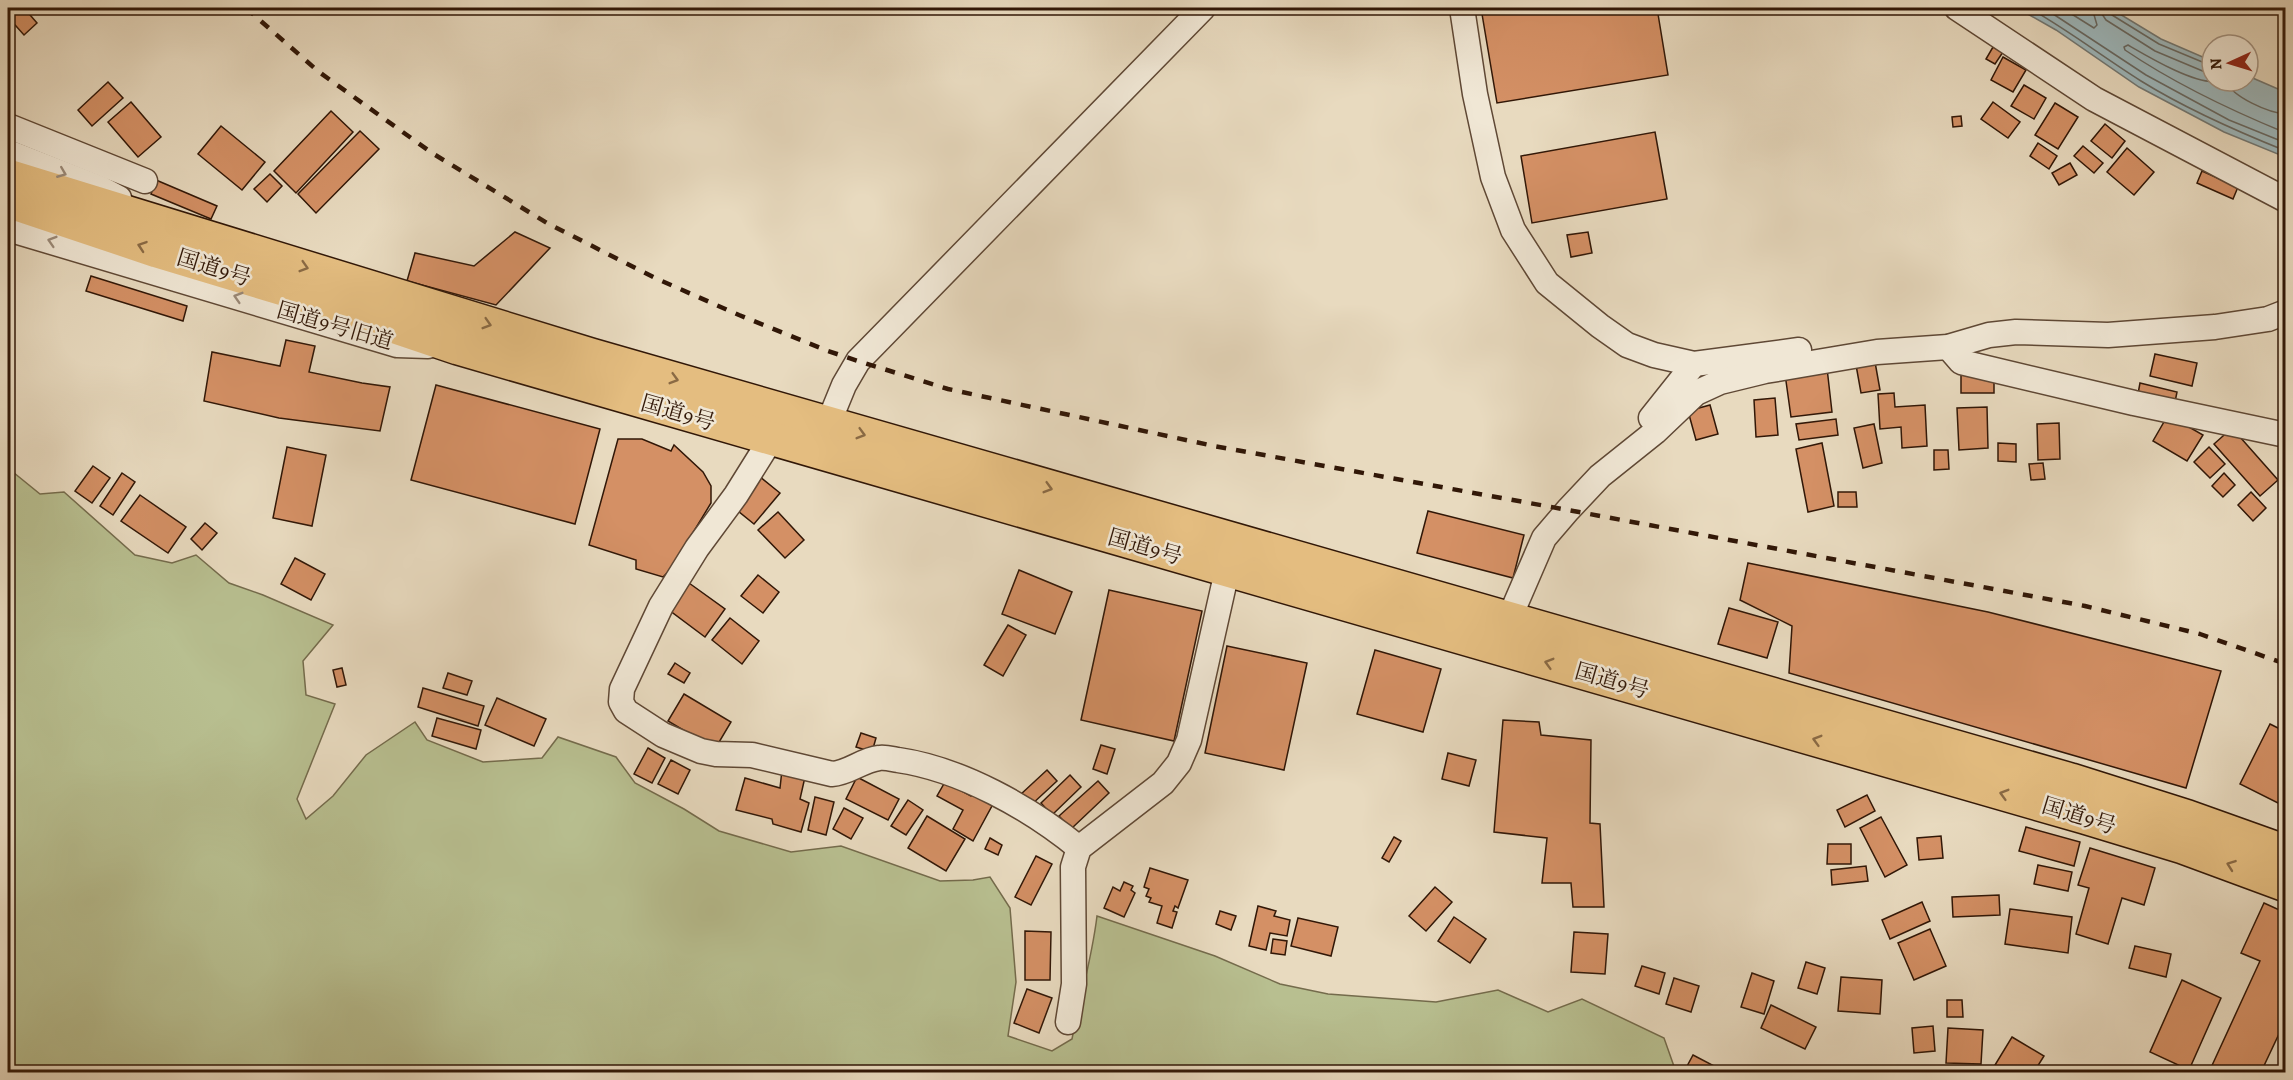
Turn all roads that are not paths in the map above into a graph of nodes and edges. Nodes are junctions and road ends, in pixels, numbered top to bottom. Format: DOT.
graph roads {
  1 [pos="1203,8"];
  2 [pos="1462,8"];
  3 [pos="1957,8"];
  4 [pos="8,126"];
  5 [pos="8,152"];
  6 [pos="8,176"];
  7 [pos="145,182"];
  8 [pos="2286,200"];
  9 [pos="8,201"];
  10 [pos="158,220"];
  11 [pos="8,229"];
  12 [pos="2286,312"];
  13 [pos="1948,347"];
  14 [pos="458,348"];
  15 [pos="1908,350"];
  16 [pos="1694,364"];
  17 [pos="828,424"];
  18 [pos="2286,435"];
  19 [pos="771,439"];
  20 [pos="1641,442"];
  21 [pos="1227,571"];
  22 [pos="1509,619"];
  23 [pos="1079,848"];
  24 [pos="2286,852"];
  25 [pos="2286,885"];
  26 [pos="1068,1022"];
  1 -- 17 [label="street"];
  2 -- 16 [label="street"];
  3 -- 8 [label="street"];
  4 -- 7 [label="street"];
  5 -- 10 [label="street, one-way"];
  6 -- 10 [label="highway, 国道9号"];
  14 -- 9 [label="highway, 国道9号, one-way"];
  10 -- 17 [label="highway, 国道9号, one-way"];
  14 -- 11 [label="street, 国道9号旧道, one-way"];
  12 -- 13 [label="street"];
  13 -- 15 [label="street"];
  13 -- 18 [label="street"];
  14 -- 19 [label="highway, 国道9号"];
  15 -- 16 [label="street"];
  15 -- 20 [label="street"];
  16 -- 20 [label="street"];
  17 -- 22 [label="highway, 国道9号, one-way"];
  19 -- 21 [label="highway, 国道9号"];
  19 -- 23 [label="street"];
  20 -- 22 [label="street"];
  21 -- 23 [label="street"];
  25 -- 21 [label="highway, 国道9号, one-way"];
  22 -- 24 [label="highway, 国道9号"];
  23 -- 26 [label="street"];
}
